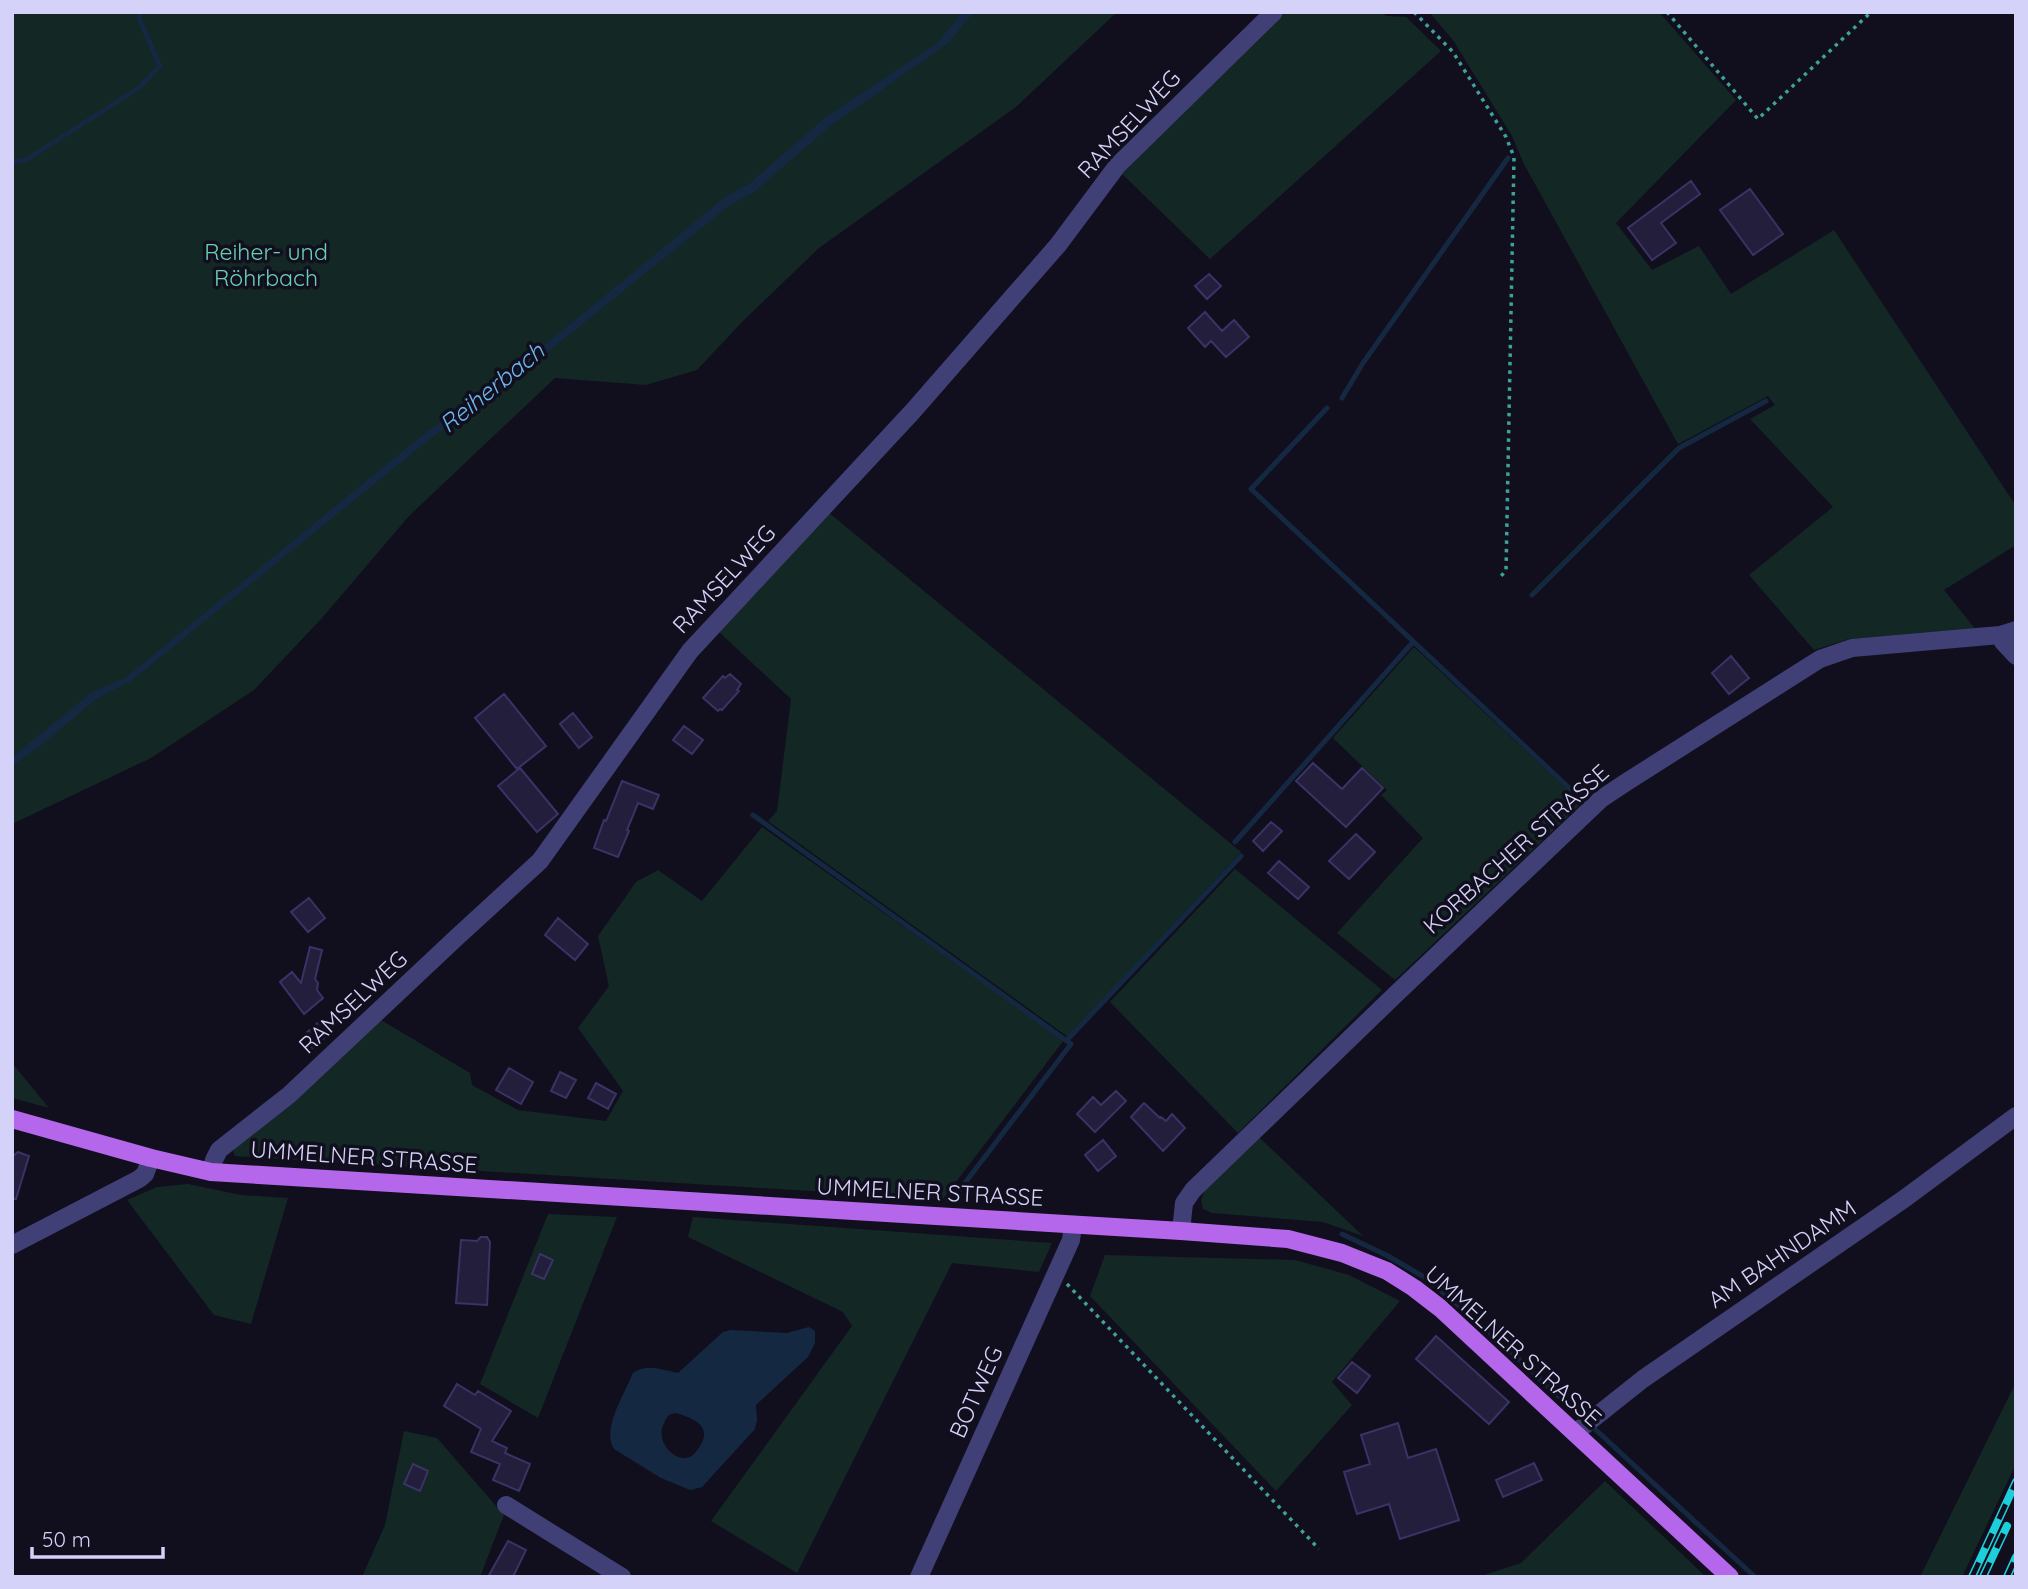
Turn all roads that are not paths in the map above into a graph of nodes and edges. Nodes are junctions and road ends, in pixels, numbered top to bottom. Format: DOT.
graph roads {
  1 [pos="1274,12"];
  2 [pos="2008,632"];
  3 [pos="2016,656"];
  4 [pos="2016,1116"];
  5 [pos="12,1119"];
  6 [pos="151,1158"];
  7 [pos="211,1172"];
  8 [pos="1073,1226"];
  9 [pos="1181,1231"];
  10 [pos="12,1245"];
  11 [pos="1575,1433"];
  12 [pos="506,1505"];
  13 [pos="622,1577"];
  14 [pos="919,1577"];
  15 [pos="1730,1577"];
  1 -- 7 [label="street, RAMSELWEG"];
  2 -- 3 [label="street"];
  2 -- 9 [label="street, KORBACHER STRASSE"];
  4 -- 11 [label="street, AM BAHNDAMM"];
  5 -- 6 [label="main road, UMMELNER STRASSE"];
  6 -- 7 [label="main road, UMMELNER STRASSE"];
  6 -- 10 [label="street"];
  7 -- 8 [label="main road, UMMELNER STRASSE"];
  8 -- 9 [label="main road, UMMELNER STRASSE"];
  8 -- 14 [label="street, BOTWEG"];
  9 -- 11 [label="main road, UMMELNER STRASSE"];
  11 -- 15 [label="main road, UMMELNER STRASSE"];
  12 -- 13 [label="street"];
}
